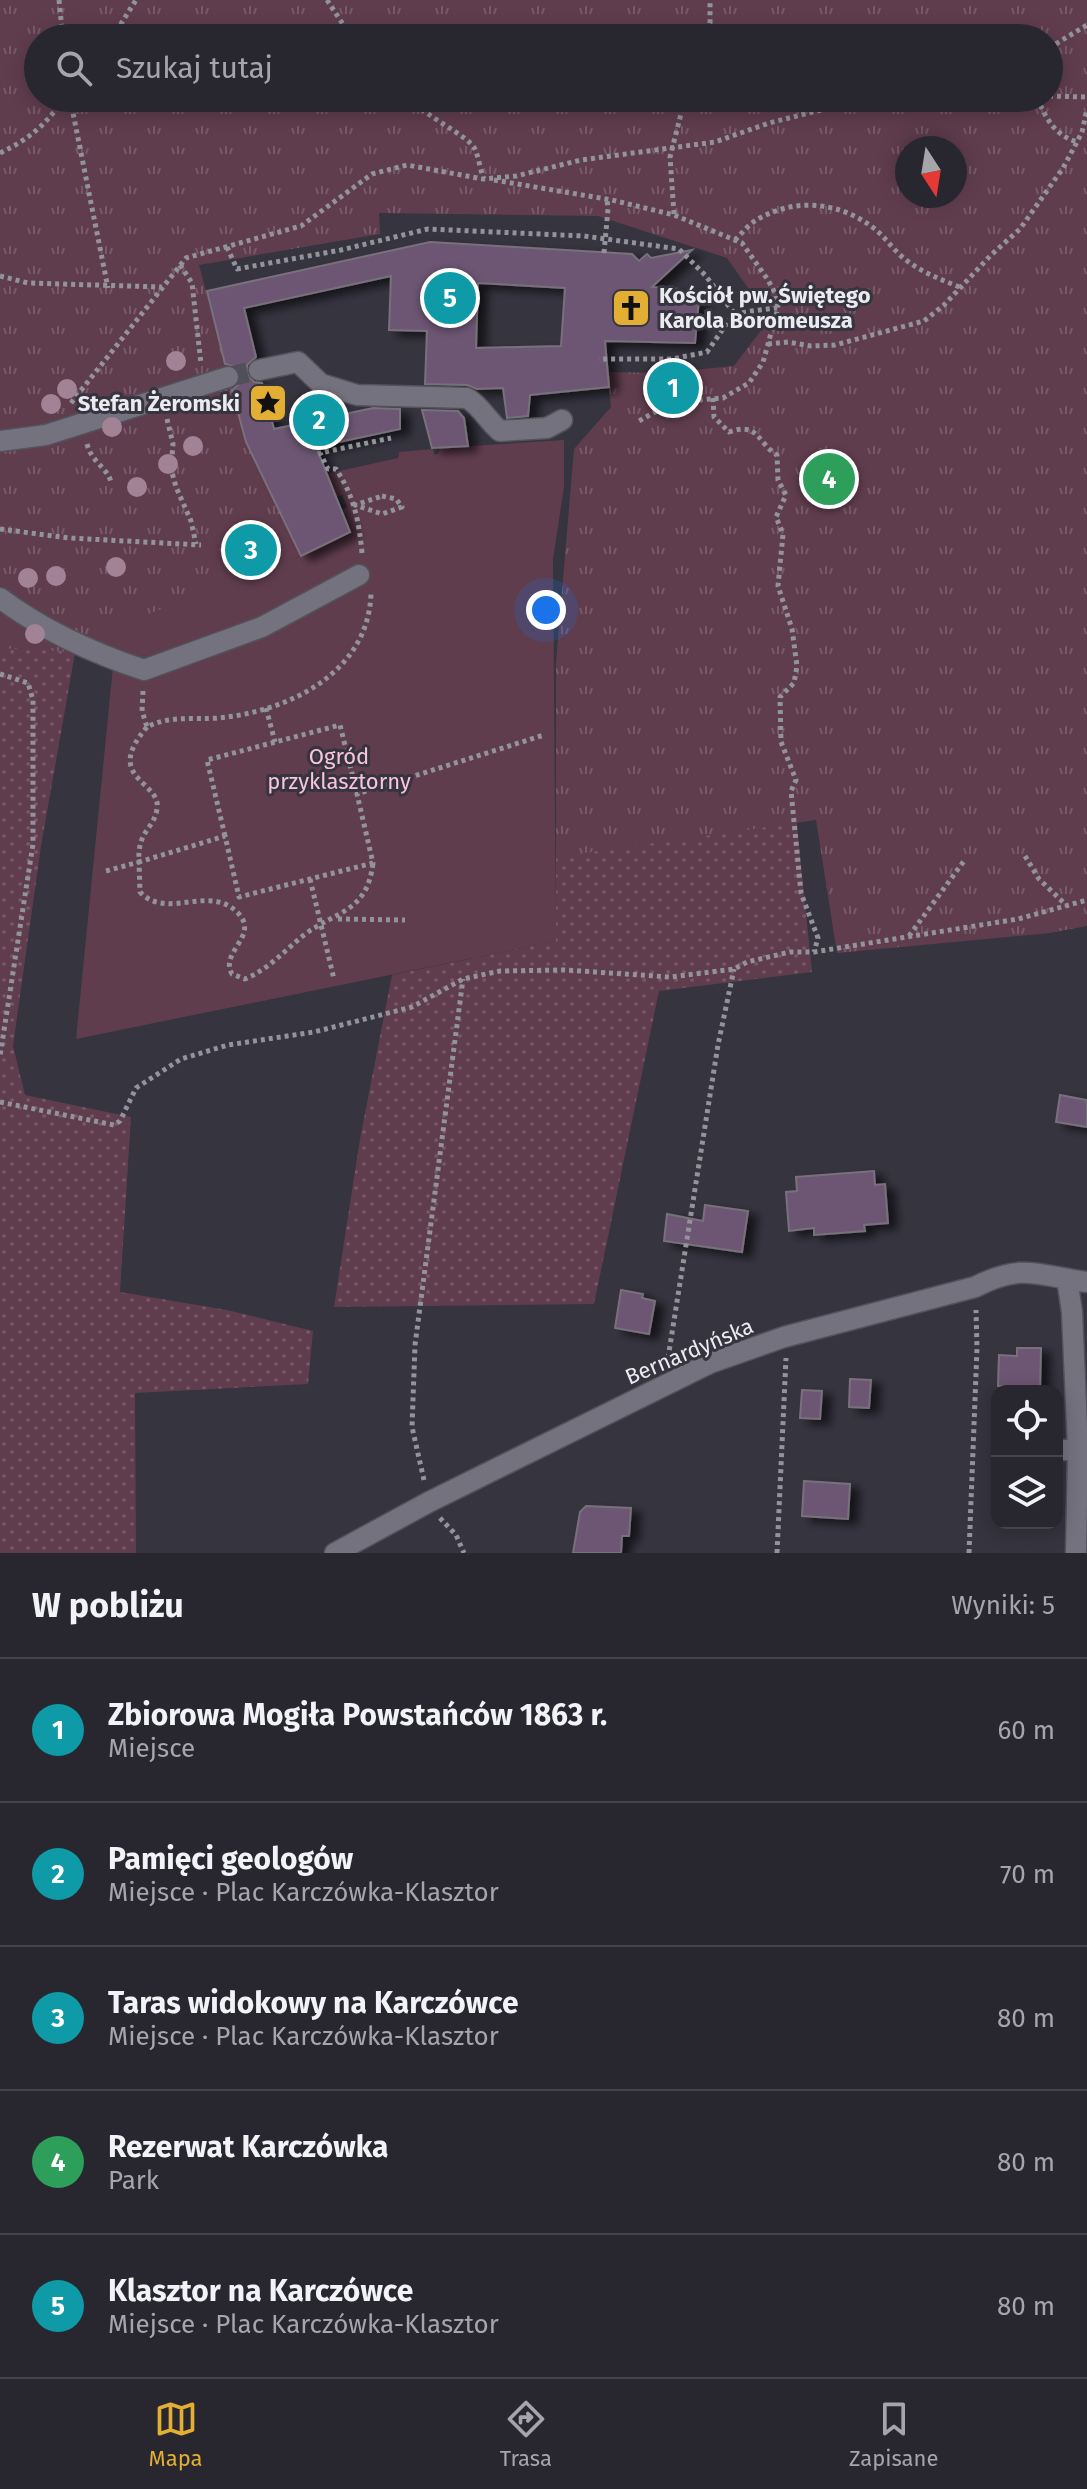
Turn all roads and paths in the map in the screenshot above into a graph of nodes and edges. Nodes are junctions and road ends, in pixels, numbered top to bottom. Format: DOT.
graph roads {
  1 [pos="59,0"];
  2 [pos="136,0"];
  3 [pos="327,0"];
  4 [pos="710,0"];
  5 [pos="62,24"];
  6 [pos="121,24"];
  7 [pos="343,24"];
  8 [pos="710,24"];
  9 [pos="1087,25"];
  10 [pos="1063,40"];
  11 [pos="1063,96"];
  12 [pos="1087,97"];
  13 [pos="1087,109"];
  14 [pos="56,112"];
  15 [pos="71,112"];
  16 [pos="425,112"];
  17 [pos="681,112"];
  18 [pos="813,112"];
  19 [pos="1044,112"];
  20 [pos="1077,142"];
  21 [pos="672,149"];
  22 [pos="0,153"];
  23 [pos="483,179"];
  24 [pos="607,200"];
  25 [pos="674,215"];
  26 [pos="604,239"];
  27 [pos="735,240"];
  28 [pos="227,247"];
  29 [pos="604,253"];
  30 [pos="180,265"];
  31 [pos="0,278"];
  32 [pos="163,287"];
  33 [pos="108,288"];
  34 [pos="962,288"];
  35 [pos="777,308"];
  36 [pos="734,313"];
  37 [pos="768,344"];
  38 [pos="599,359"];
  39 [pos="259,370"];
  40 [pos="228,377"];
  41 [pos="204,385"];
  42 [pos="713,398"];
  43 [pos="562,420"];
  44 [pos="637,422"];
  45 [pos="79,424"];
  46 [pos="46,435"];
  47 [pos="391,438"];
  48 [pos="0,441"];
  49 [pos="173,444"];
  50 [pos="111,482"];
  51 [pos="355,505"];
  52 [pos="0,529"];
  53 [pos="364,575"];
  54 [pos="0,598"];
  55 [pos="144,670"];
  56 [pos="0,674"];
  57 [pos="266,708"];
  58 [pos="147,727"];
  59 [pos="544,735"];
  60 [pos="275,742"];
  61 [pos="357,794"];
  62 [pos="225,836"];
  63 [pos="1025,856"];
  64 [pos="964,861"];
  65 [pos="139,862"];
  66 [pos="373,863"];
  67 [pos="106,871"];
  68 [pos="310,879"];
  69 [pos="1087,900"];
  70 [pos="1067,906"];
  71 [pos="334,919"];
  72 [pos="405,920"];
  73 [pos="321,925"];
  74 [pos="909,937"];
  75 [pos="814,952"];
  76 [pos="734,969"];
  77 [pos="334,979"];
  78 [pos="463,979"];
  79 [pos="0,1056"];
  80 [pos="0,1102"];
  81 [pos="1077,1280"];
  82 [pos="975,1287"];
  83 [pos="784,1337"];
  84 [pos="663,1386"];
  85 [pos="1067,1450"];
  86 [pos="429,1502"];
  87 [pos="335,1553"];
  88 [pos="464,1553"];
  89 [pos="777,1553"];
  90 [pos="969,1553"];
  91 [pos="1076,1553"];
  1 -- 5 [label="path"];
  2 -- 6 [label="path"];
  3 -- 7 [label="path"];
  4 -- 8 [label="path"];
  9 -- 10 [label="path"];
  11 -- 12 [label="path"];
  13 -- 20 [label="path"];
  14 -- 22 [label="path"];
  15 -- 33 [label="path"];
  16 -- 23 [label="path"];
  17 -- 21 [label="path"];
  18 -- 21 [label="path"];
  19 -- 20 [label="path"];
  20 -- 34 [label="path"];
  21 -- 23 [label="path"];
  21 -- 25 [label="path"];
  23 -- 24 [label="path"];
  23 -- 28 [label="path"];
  24 -- 25 [label="path"];
  24 -- 26 [label="path"];
  25 -- 27 [label="path"];
  26 -- 28 [label="path"];
  26 -- 29 [label="path"];
  26 -- 36 [label="path"];
  27 -- 34 [label="path"];
  27 -- 35 [label="path"];
  28 -- 30 [label="path"];
  30 -- 32 [label="path"];
  30 -- 41 [label="path"];
  31 -- 33 [label="path"];
  32 -- 33 [label="path"];
  32 -- 46 [label="path"];
  34 -- 37 [label="path"];
  35 -- 36 [label="path"];
  35 -- 37 [label="path"];
  36 -- 38 [label="path"];
  37 -- 42 [label="path"];
  39 -- 43 [label="street"];
  40 -- 41 [label="street"];
  41 -- 45 [label="street"];
  42 -- 44 [label="path"];
  42 -- 75 [label="path"];
  45 -- 46 [label="street"];
  45 -- 50 [label="path"];
  46 -- 48 [label="street"];
  47 -- 51 [label="path"];
  49 -- 52 [label="path"];
  51 -- 51 [label="path"];
  51 -- 53 [label="path"];
  53 -- 55 [label="street"];
  53 -- 57 [label="path"];
  54 -- 55 [label="street"];
  55 -- 58 [label="path"];
  56 -- 79 [label="path"];
  57 -- 58 [label="path"];
  57 -- 60 [label="path"];
  58 -- 65 [label="path"];
  59 -- 61 [label="path"];
  60 -- 61 [label="path"];
  60 -- 62 [label="path"];
  61 -- 66 [label="path"];
  62 -- 65 [label="path"];
  62 -- 68 [label="path"];
  63 -- 70 [label="path"];
  64 -- 74 [label="path"];
  65 -- 67 [label="path"];
  65 -- 73 [label="path"];
  66 -- 68 [label="path"];
  66 -- 71 [label="path"];
  68 -- 73 [label="path"];
  69 -- 70 [label="path"];
  70 -- 74 [label="path"];
  71 -- 72 [label="path"];
  71 -- 73 [label="path"];
  73 -- 77 [label="path"];
  74 -- 75 [label="path"];
  75 -- 76 [label="path"];
  76 -- 78 [label="path"];
  76 -- 84 [label="path"];
  78 -- 80 [label="path"];
  78 -- 86 [label="path"];
  81 -- 82 [label="street, Bernardyńska"];
  81 -- 85 [label="street"];
  82 -- 83 [label="street, Bernardyńska"];
  82 -- 90 [label="path"];
  83 -- 84 [label="street, Bernardyńska"];
  83 -- 89 [label="path"];
  84 -- 86 [label="street, Bernardyńska"];
  85 -- 91 [label="street"];
  86 -- 87 [label="street, Bernardyńska"];
  86 -- 88 [label="path"];
}
